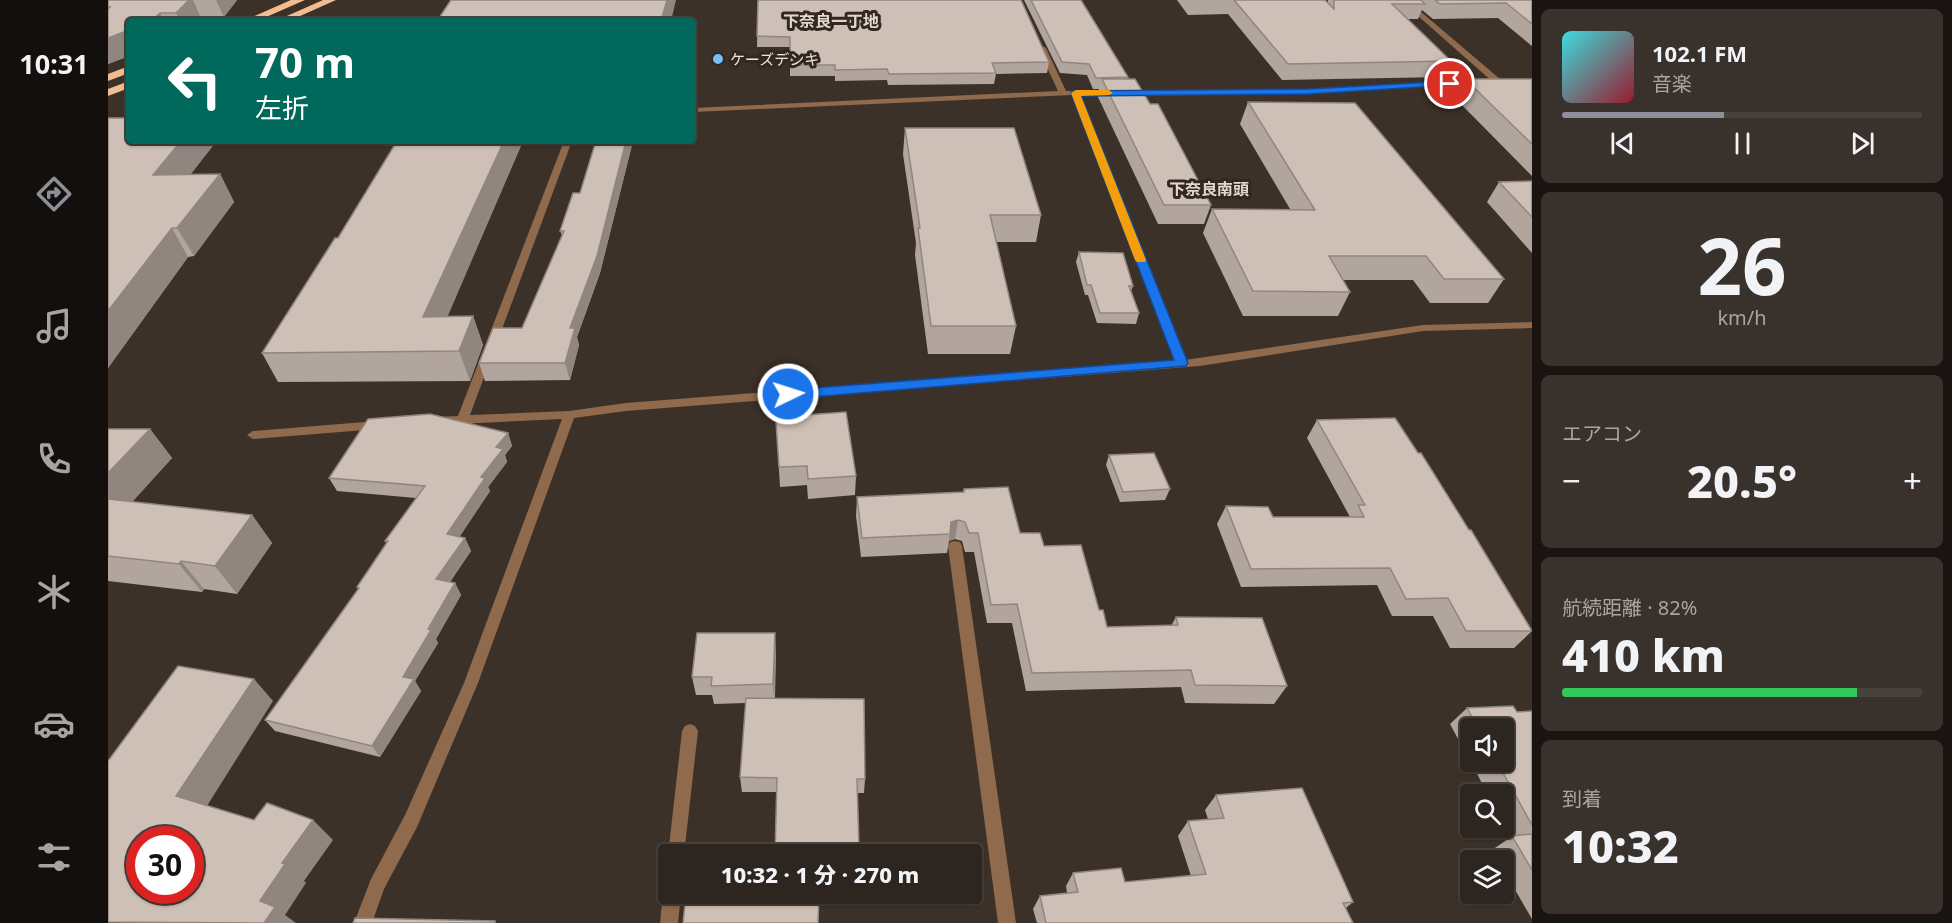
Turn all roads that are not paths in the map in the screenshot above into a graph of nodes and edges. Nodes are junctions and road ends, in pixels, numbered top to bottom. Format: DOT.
graph roads {
  1 [pos="300,0"];
  2 [pos="331,0"];
  3 [pos="1404,0"];
  4 [pos="255,18"];
  5 [pos="287,18"];
  6 [pos="1039,41"];
  7 [pos="126,70"];
  8 [pos="108,78"];
  9 [pos="126,85"];
  10 [pos="108,93"];
  11 [pos="1063,93"];
  12 [pos="1076,93"];
  13 [pos="696,110"];
  14 [pos="567,144"];
  15 [pos="1532,325"];
  16 [pos="1181,363"];
  17 [pos="569,415"];
  18 [pos="463,419"];
  19 [pos="428,422"];
  20 [pos="393,424"];
  21 [pos="253,435"];
  22 [pos="955,546"];
  23 [pos="690,731"];
  24 [pos="677,844"];
  25 [pos="671,904"];
  26 [pos="363,923"];
  27 [pos="669,923"];
  28 [pos="1008,923"];
  1 -- 4 [label="highway"];
  2 -- 5 [label="highway"];
  3 -- 12 [label="street"];
  6 -- 11 [label="street"];
  7 -- 8 [label="highway"];
  9 -- 10 [label="highway"];
  11 -- 12 [label="street"];
  11 -- 13 [label="street"];
  12 -- 16 [label="street"];
  14 -- 18 [label="street"];
  15 -- 16 [label="street"];
  16 -- 17 [label="street"];
  17 -- 18 [label="street"];
  17 -- 26 [label="street"];
  18 -- 19 [label="street"];
  20 -- 21 [label="street"];
  22 -- 28 [label="street"];
  23 -- 24 [label="street"];
  25 -- 27 [label="street"];
}
